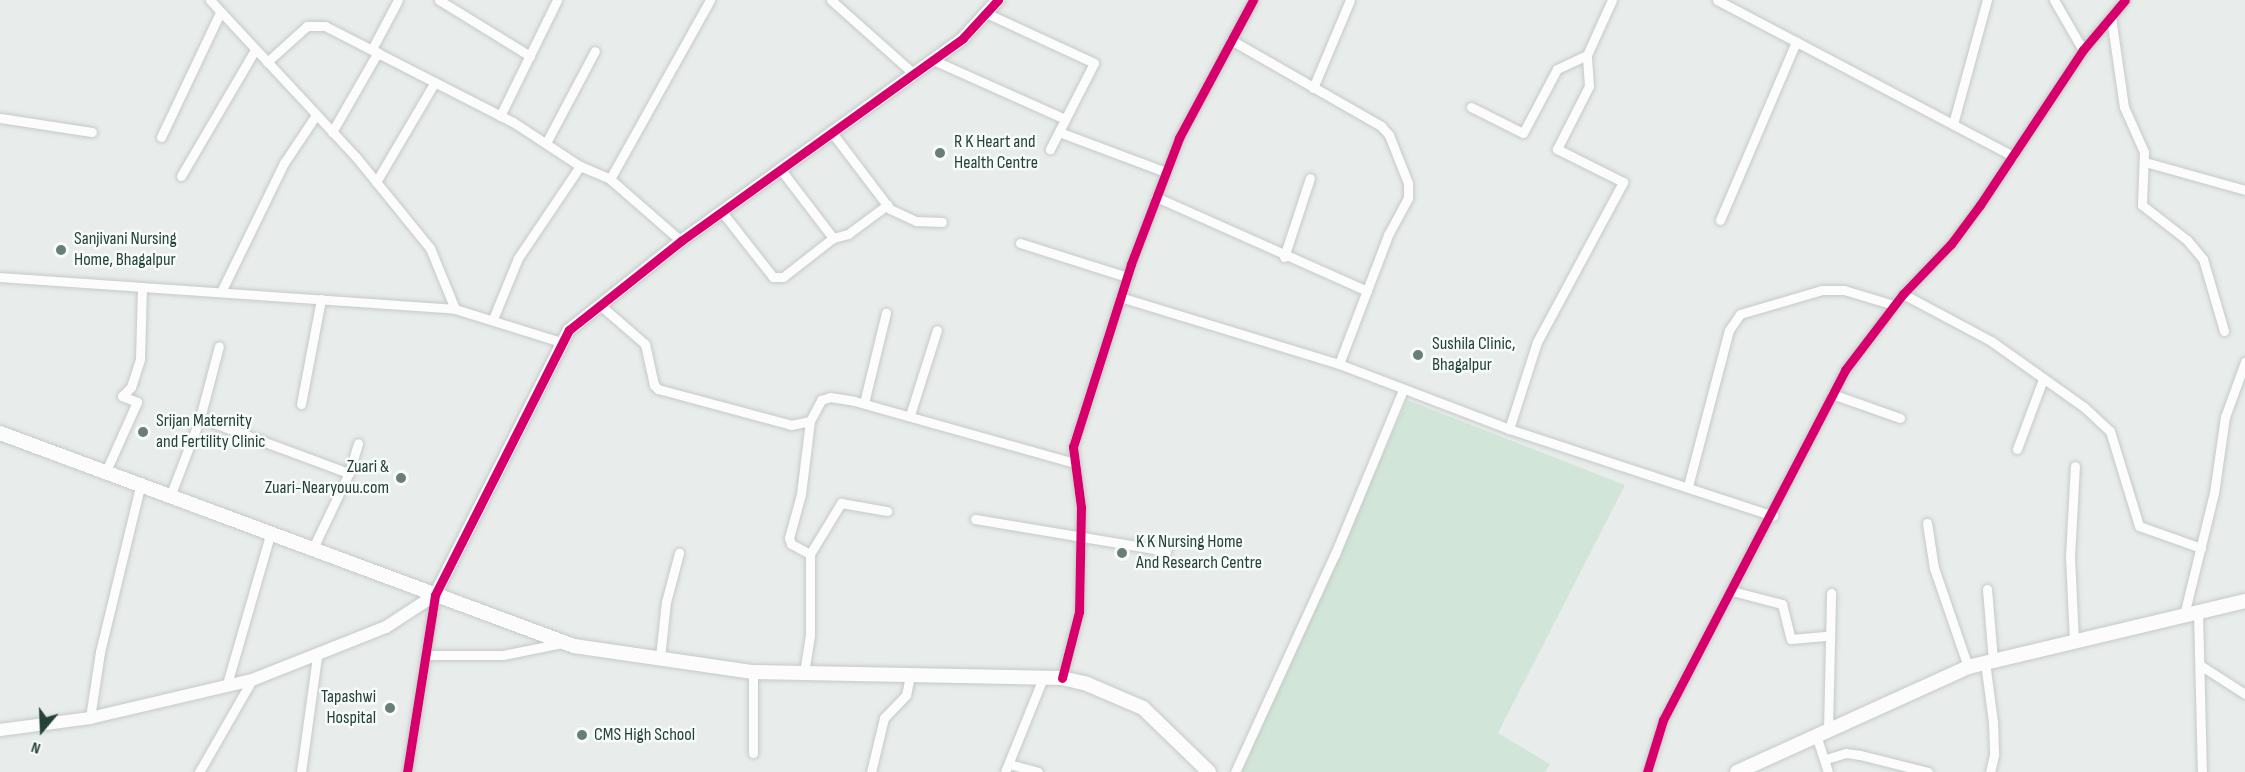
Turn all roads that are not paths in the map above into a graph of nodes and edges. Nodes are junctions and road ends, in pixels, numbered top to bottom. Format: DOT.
graph roads {
  1 [pos="398,0"];
  2 [pos="439,0"];
  3 [pos="557,0"];
  4 [pos="710,0"];
  5 [pos="831,0"];
  6 [pos="998,0"];
  7 [pos="1252,0"];
  8 [pos="1350,0"];
  9 [pos="1612,0"];
  10 [pos="1717,0"];
  11 [pos="1987,0"];
  12 [pos="2054,0"];
  13 [pos="2125,0"];
  14 [pos="209,1"];
  15 [pos="220,13"];
  16 [pos="986,13"];
  17 [pos="2111,17"];
  18 [pos="1231,40"];
  19 [pos="1796,42"];
  20 [pos="255,50"];
  21 [pos="375,50"];
  22 [pos="2083,50"];
  23 [pos="595,51"];
  24 [pos="1587,55"];
  25 [pos="530,56"];
  26 [pos="933,60"];
  27 [pos="267,62"];
  28 [pos="914,74"];
  29 [pos="435,82"];
  30 [pos="1313,88"];
  31 [pos="1471,107"];
  32 [pos="316,115"];
  33 [pos="500,116"];
  34 [pos="0,118"];
  35 [pos="1065,119"];
  36 [pos="1953,124"];
  37 [pos="92,132"];
  38 [pos="332,132"];
  39 [pos="1059,132"];
  40 [pos="833,134"];
  41 [pos="161,137"];
  42 [pos="546,142"];
  43 [pos="1050,149"];
  44 [pos="2013,156"];
  45 [pos="2145,162"];
  46 [pos="580,166"];
  47 [pos="781,170"];
  48 [pos="1166,172"];
  49 [pos="181,176"];
  50 [pos="1310,178"];
  51 [pos="610,179"];
  52 [pos="376,182"];
  53 [pos="2245,190"];
  54 [pos="1156,197"];
  55 [pos="887,205"];
  56 [pos="722,212"];
  57 [pos="1720,220"];
  58 [pos="942,222"];
  59 [pos="833,237"];
  60 [pos="681,241"];
  61 [pos="1020,243"];
  62 [pos="1284,256"];
  63 [pos="0,277"];
  64 [pos="1126,277"];
  65 [pos="142,287"];
  66 [pos="1366,291"];
  67 [pos="221,292"];
  68 [pos="1903,294"];
  69 [pos="1120,297"];
  70 [pos="321,299"];
  71 [pos="600,305"];
  72 [pos="1894,305"];
  73 [pos="455,309"];
  74 [pos="886,313"];
  75 [pos="493,319"];
  76 [pos="937,330"];
  77 [pos="2224,331"];
  78 [pos="561,342"];
  79 [pos="219,346"];
  80 [pos="2245,362"];
  81 [pos="1339,364"];
  82 [pos="2043,380"];
  83 [pos="1403,390"];
  84 [pos="1832,394"];
  85 [pos="864,403"];
  86 [pos="301,404"];
  87 [pos="910,415"];
  88 [pos="200,418"];
  89 [pos="1900,418"];
  90 [pos="810,421"];
  91 [pos="1509,429"];
  92 [pos="0,434"];
  93 [pos="358,443"];
  94 [pos="2017,448"];
  95 [pos="1075,463"];
  96 [pos="2075,466"];
  97 [pos="106,471"];
  98 [pos="349,473"];
  99 [pos="141,482"];
  100 [pos="1688,486"];
  101 [pos="171,494"];
  102 [pos="887,511"];
  103 [pos="1773,516"];
  104 [pos="975,519"];
  105 [pos="1927,524"];
  106 [pos="271,532"];
  107 [pos="1082,534"];
  108 [pos="313,548"];
  109 [pos="2200,548"];
  110 [pos="1166,551"];
  111 [pos="680,553"];
  112 [pos="810,554"];
  113 [pos="1987,589"];
  114 [pos="1732,591"];
  115 [pos="1831,593"];
  116 [pos="435,595"];
  117 [pos="2245,601"];
  118 [pos="2198,612"];
  119 [pos="2184,615"];
  120 [pos="1828,636"];
  121 [pos="2074,641"];
  122 [pos="565,643"];
  123 [pos="427,655"];
  124 [pos="317,656"];
  125 [pos="660,657"];
  126 [pos="1989,662"];
  127 [pos="2200,665"];
  128 [pos="1968,667"];
  129 [pos="753,672"];
  130 [pos="804,673"];
  131 [pos="910,676"];
  132 [pos="1042,678"];
  133 [pos="1062,678"];
  134 [pos="252,680"];
  135 [pos="227,684"];
  136 [pos="2245,694"];
  137 [pos="90,718"];
  138 [pos="0,730"];
  139 [pos="1822,733"];
  140 [pos="753,753"];
  141 [pos="1826,759"];
  142 [pos="1007,768"];
  143 [pos="198,772"];
  144 [pos="301,772"];
  145 [pos="407,772"];
  146 [pos="871,772"];
  147 [pos="1038,772"];
  148 [pos="1209,772"];
  149 [pos="1235,772"];
  150 [pos="1647,772"];
  151 [pos="1737,772"];
  152 [pos="1828,772"];
  153 [pos="1928,772"];
  154 [pos="1990,772"];
  155 [pos="2202,772"];
  1 -- 21 [label="street"];
  2 -- 25 [label="street"];
  3 -- 25 [label="street"];
  4 -- 51 [label="street"];
  5 -- 28 [label="street"];
  6 -- 16 [label="street"];
  7 -- 18 [label="street"];
  8 -- 30 [label="street"];
  9 -- 24 [label="street"];
  10 -- 19 [label="street"];
  11 -- 36 [label="street"];
  12 -- 22 [label="street"];
  13 -- 17 [label="street"];
  14 -- 15 [label="street"];
  15 -- 20 [label="street"];
  15 -- 41 [label="street"];
  16 -- 26 [label="street"];
  16 -- 35 [label="street"];
  17 -- 22 [label="street"];
  17 -- 45 [label="street"];
  18 -- 30 [label="street"];
  18 -- 48 [label="street"];
  19 -- 36 [label="street"];
  19 -- 57 [label="street"];
  20 -- 27 [label="street"];
  20 -- 49 [label="street"];
  21 -- 27 [label="street"];
  21 -- 29 [label="street"];
  21 -- 38 [label="street"];
  22 -- 44 [label="street"];
  23 -- 42 [label="street"];
  24 -- 31 [label="street"];
  24 -- 91 [label="street"];
  25 -- 33 [label="street"];
  26 -- 28 [label="street"];
  26 -- 35 [label="street"];
  27 -- 32 [label="street"];
  28 -- 40 [label="street"];
  29 -- 33 [label="street"];
  29 -- 52 [label="street"];
  30 -- 66 [label="street"];
  32 -- 38 [label="street"];
  32 -- 67 [label="street"];
  33 -- 42 [label="street"];
  34 -- 37 [label="street"];
  35 -- 39 [label="street"];
  36 -- 44 [label="street"];
  38 -- 52 [label="street"];
  39 -- 43 [label="street"];
  39 -- 48 [label="street"];
  40 -- 47 [label="street"];
  40 -- 55 [label="street"];
  42 -- 46 [label="street"];
  44 -- 68 [label="street"];
  45 -- 53 [label="street"];
  45 -- 77 [label="street"];
  46 -- 51 [label="street"];
  46 -- 75 [label="street"];
  47 -- 56 [label="street"];
  47 -- 59 [label="street"];
  48 -- 54 [label="street"];
  50 -- 62 [label="street"];
  51 -- 60 [label="street"];
  52 -- 73 [label="street"];
  54 -- 62 [label="street"];
  54 -- 64 [label="street"];
  55 -- 58 [label="street"];
  55 -- 59 [label="street"];
  56 -- 59 [label="street"];
  56 -- 60 [label="street"];
  60 -- 71 [label="street"];
  61 -- 64 [label="street"];
  62 -- 66 [label="street"];
  63 -- 65 [label="street"];
  64 -- 69 [label="street"];
  65 -- 67 [label="street"];
  65 -- 97 [label="street"];
  66 -- 81 [label="street"];
  67 -- 70 [label="street"];
  68 -- 72 [label="street"];
  68 -- 82 [label="street"];
  69 -- 81 [label="street"];
  69 -- 95 [label="street"];
  70 -- 73 [label="street"];
  70 -- 86 [label="street"];
  71 -- 78 [label="street"];
  71 -- 90 [label="street"];
  72 -- 84 [label="street"];
  72 -- 100 [label="street"];
  73 -- 75 [label="street"];
  74 -- 85 [label="street"];
  75 -- 78 [label="street"];
  76 -- 87 [label="street"];
  78 -- 116 [label="street"];
  79 -- 88 [label="street"];
  80 -- 109 [label="street"];
  81 -- 83 [label="street"];
  82 -- 94 [label="street"];
  82 -- 109 [label="street"];
  83 -- 91 [label="street"];
  83 -- 149 [label="street"];
  84 -- 89 [label="street"];
  84 -- 103 [label="street"];
  85 -- 87 [label="street"];
  85 -- 90 [label="street"];
  87 -- 95 [label="street"];
  88 -- 98 [label="street"];
  88 -- 101 [label="street"];
  90 -- 112 [label="street"];
  91 -- 100 [label="street"];
  92 -- 97 [label="main road"];
  93 -- 98 [label="street"];
  95 -- 107 [label="street"];
  96 -- 121 [label="street"];
  97 -- 99 [label="main road"];
  98 -- 108 [label="street"];
  99 -- 101 [label="main road"];
  99 -- 137 [label="street"];
  100 -- 103 [label="street"];
  101 -- 106 [label="main road"];
  102 -- 112 [label="street"];
  103 -- 114 [label="street"];
  104 -- 107 [label="street"];
  105 -- 128 [label="street"];
  106 -- 108 [label="main road"];
  106 -- 135 [label="street"];
  107 -- 110 [label="street"];
  107 -- 133 [label="street"];
  108 -- 116 [label="main road"];
  109 -- 119 [label="street"];
  111 -- 125 [label="street"];
  112 -- 130 [label="street"];
  113 -- 126 [label="street"];
  114 -- 120 [label="street"];
  114 -- 150 [label="street"];
  115 -- 120 [label="street"];
  116 -- 122 [label="main road"];
  116 -- 123 [label="street"];
  116 -- 124 [label="street"];
  117 -- 118 [label="main road"];
  118 -- 119 [label="main road"];
  118 -- 127 [label="street"];
  119 -- 121 [label="main road"];
  120 -- 139 [label="street"];
  121 -- 126 [label="main road"];
  122 -- 123 [label="street"];
  122 -- 125 [label="main road"];
  123 -- 145 [label="street"];
  124 -- 134 [label="street"];
  124 -- 144 [label="street"];
  125 -- 129 [label="main road"];
  126 -- 128 [label="main road"];
  126 -- 154 [label="street"];
  127 -- 136 [label="street"];
  127 -- 155 [label="street"];
  128 -- 139 [label="main road"];
  129 -- 130 [label="main road"];
  129 -- 140 [label="street"];
  130 -- 131 [label="main road"];
  131 -- 132 [label="main road"];
  131 -- 146 [label="street"];
  132 -- 133 [label="main road"];
  132 -- 142 [label="street"];
  133 -- 148 [label="main road"];
  134 -- 135 [label="street"];
  134 -- 143 [label="street"];
  135 -- 137 [label="street"];
  137 -- 138 [label="street"];
  139 -- 141 [label="street"];
  139 -- 151 [label="main road"];
  141 -- 152 [label="street"];
  141 -- 153 [label="street"];
  142 -- 147 [label="street"];
}
